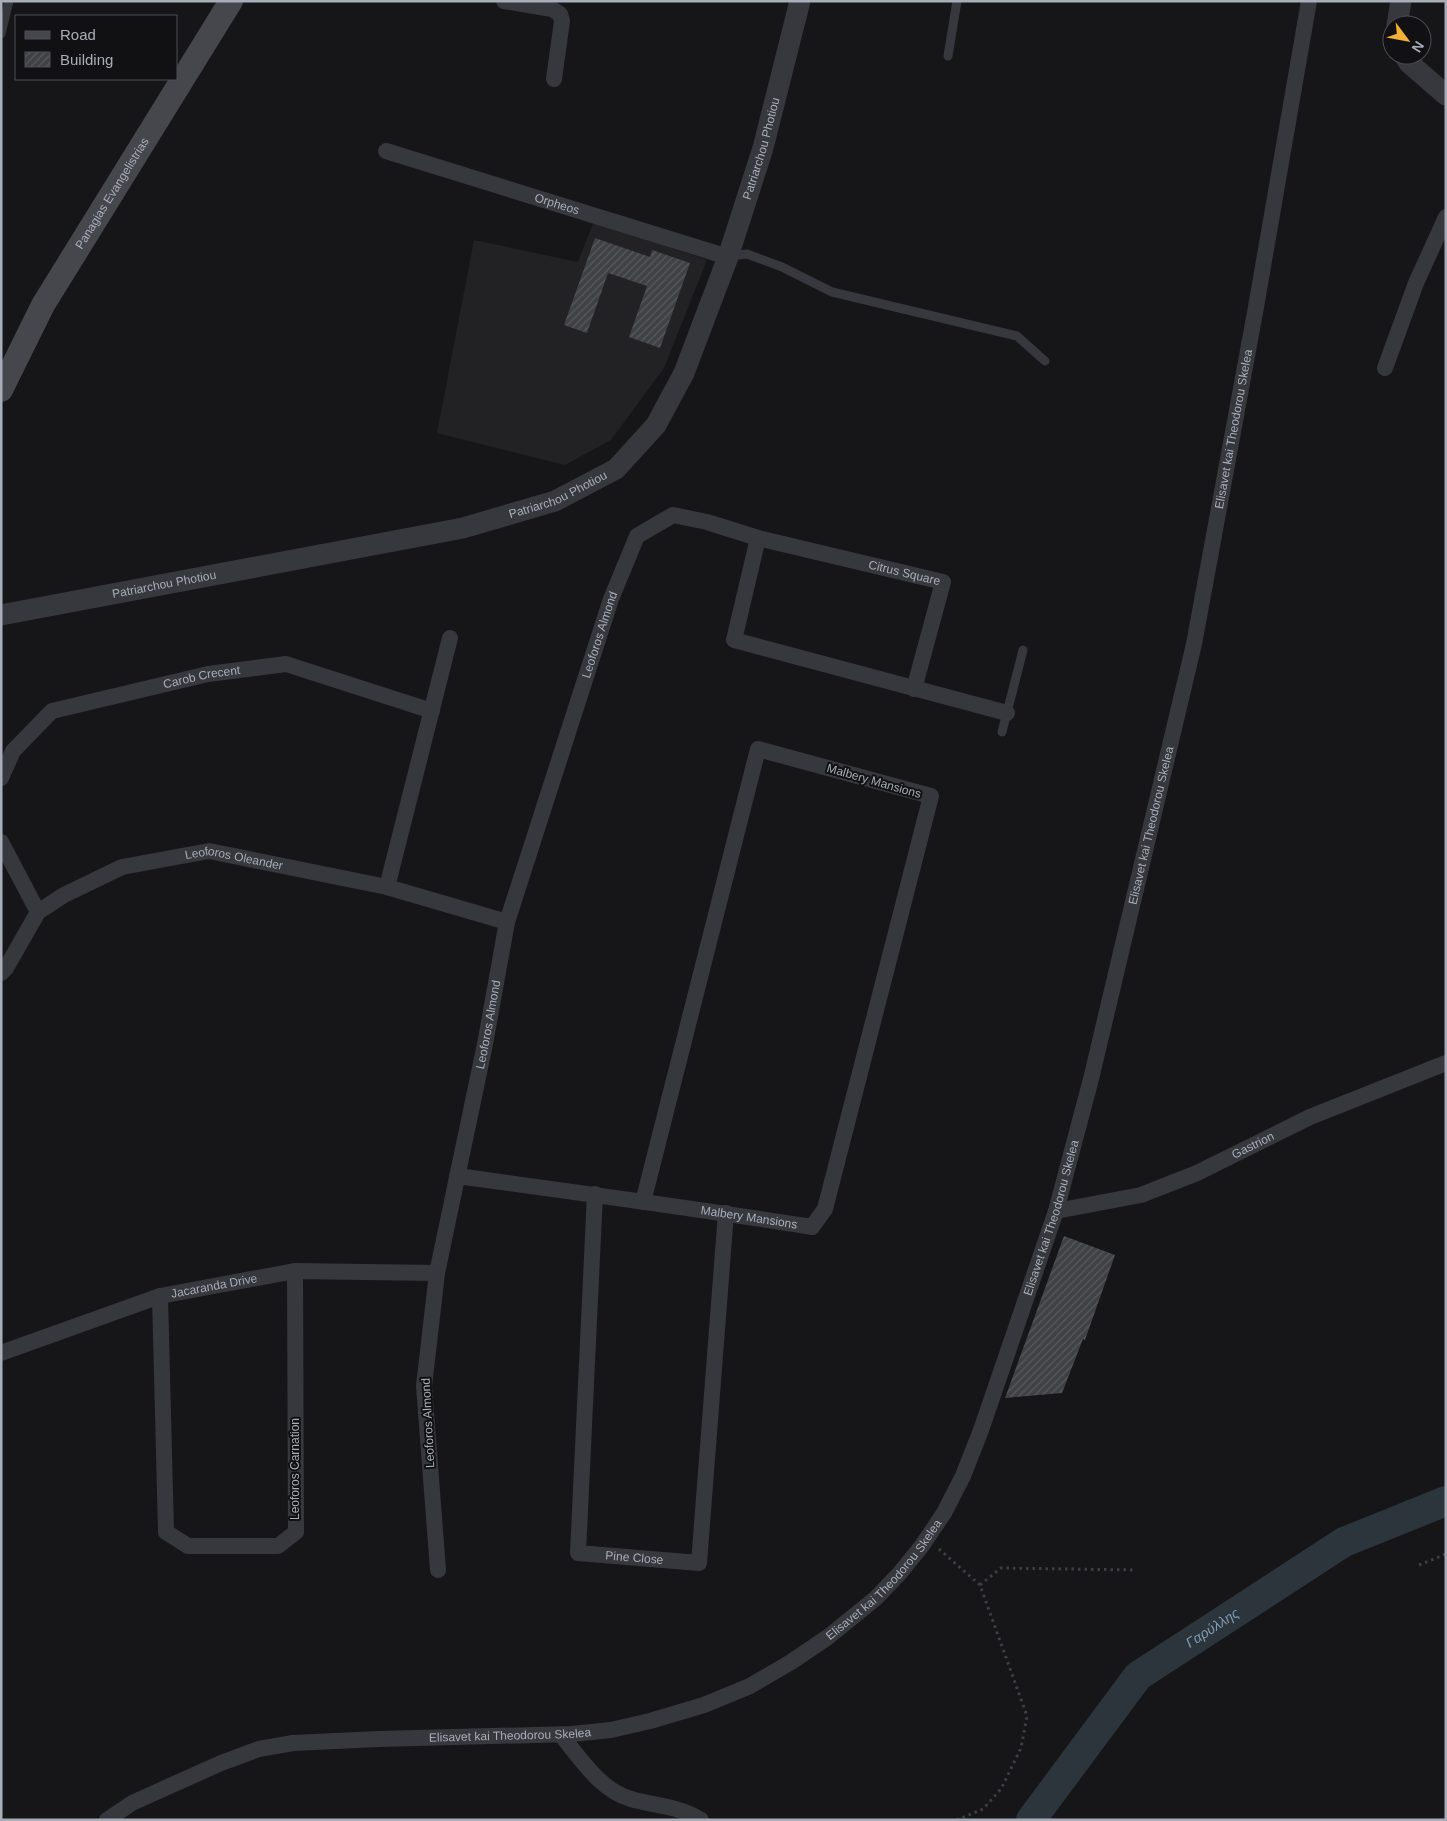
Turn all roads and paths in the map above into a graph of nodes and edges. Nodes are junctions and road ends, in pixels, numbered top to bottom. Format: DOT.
graph roads {
  1 [pos="9,1"];
  2 [pos="231,1"];
  3 [pos="504,1"];
  4 [pos="800,1"];
  5 [pos="957,1"];
  6 [pos="1309,1"];
  7 [pos="1401,1"];
  8 [pos="1399,15"];
  9 [pos="1,34"];
  10 [pos="948,56"];
  11 [pos="1411,65"];
  12 [pos="554,79"];
  13 [pos="1446,95"];
  14 [pos="386,151"];
  15 [pos="1446,217"];
  16 [pos="728,257"];
  17 [pos="1046,361"];
  18 [pos="1385,368"];
  19 [pos="1,390"];
  20 [pos="673,515"];
  21 [pos="758,538"];
  22 [pos="1,615"];
  23 [pos="450,638"];
  24 [pos="1023,650"];
  25 [pos="914,688"];
  26 [pos="432,711"];
  27 [pos="1007,713"];
  28 [pos="1002,732"];
  29 [pos="1,778"];
  30 [pos="1,842"];
  31 [pos="388,887"];
  32 [pos="38,912"];
  33 [pos="507,922"];
  34 [pos="1,973"];
  35 [pos="1446,1063"];
  36 [pos="457,1176"];
  37 [pos="595,1194"];
  38 [pos="643,1202"];
  39 [pos="1056,1211"];
  40 [pos="726,1213"];
  41 [pos="295,1271"];
  42 [pos="437,1273"];
  43 [pos="160,1296"];
  44 [pos="1,1352"];
  45 [pos="927,1538"];
  46 [pos="1446,1554"];
  47 [pos="1419,1565"];
  48 [pos="438,1570"];
  49 [pos="1134,1570"];
  50 [pos="980,1585"];
  51 [pos="561,1735"];
  52 [pos="107,1820"];
  53 [pos="701,1820"];
  54 [pos="957,1820"];
  1 -- 9 [label="lane"];
  2 -- 19 [label="main road, Panagias Evangelistrias"];
  3 -- 12 [label="street"];
  4 -- 16 [label="street, Patriarchou Photiou"];
  5 -- 10 [label="lane"];
  6 -- 39 [label="street, Elisavet kai Theodorou Skelea"];
  7 -- 8 [label="street"];
  11 -- 13 [label="street"];
  14 -- 16 [label="street, Orpheos"];
  15 -- 18 [label="street"];
  16 -- 17 [label="lane"];
  16 -- 22 [label="street, Patriarchou Photiou"];
  20 -- 21 [label="street, Citrus Square"];
  20 -- 33 [label="street, Leoforos Almond"];
  21 -- 25 [label="street"];
  21 -- 25 [label="street, Citrus Square"];
  23 -- 26 [label="street"];
  24 -- 27 [label="lane"];
  25 -- 27 [label="street"];
  26 -- 29 [label="street, Carob Crecent"];
  26 -- 31 [label="street"];
  27 -- 28 [label="lane"];
  30 -- 32 [label="street"];
  31 -- 32 [label="street, Leoforos Oleander"];
  31 -- 33 [label="street, Leoforos Oleander"];
  32 -- 34 [label="street, Leoforos Oleander"];
  33 -- 36 [label="street, Leoforos Almond"];
  35 -- 39 [label="street, Gastrion"];
  36 -- 37 [label="street, Malbery Mansions"];
  36 -- 42 [label="street, Leoforos Almond"];
  37 -- 38 [label="street, Malbery Mansions"];
  37 -- 40 [label="street, Pine Close"];
  38 -- 40 [label="street, Malbery Mansions"];
  38 -- 40 [label="street, Malbery Mansions"];
  39 -- 45 [label="street, Elisavet kai Theodorou Skelea"];
  41 -- 42 [label="street, Jacaranda Drive"];
  41 -- 43 [label="street, Jacaranda Drive"];
  41 -- 43 [label="street, Leoforos Carnation"];
  42 -- 48 [label="street, Leoforos Almond"];
  43 -- 44 [label="street, Jacaranda Drive"];
  45 -- 50 [label="path"];
  45 -- 51 [label="street, Elisavet kai Theodorou Skelea"];
  46 -- 47 [label="path"];
  49 -- 50 [label="path"];
  50 -- 54 [label="path"];
  51 -- 52 [label="street, Elisavet kai Theodorou Skelea"];
  51 -- 53 [label="street"];
}
